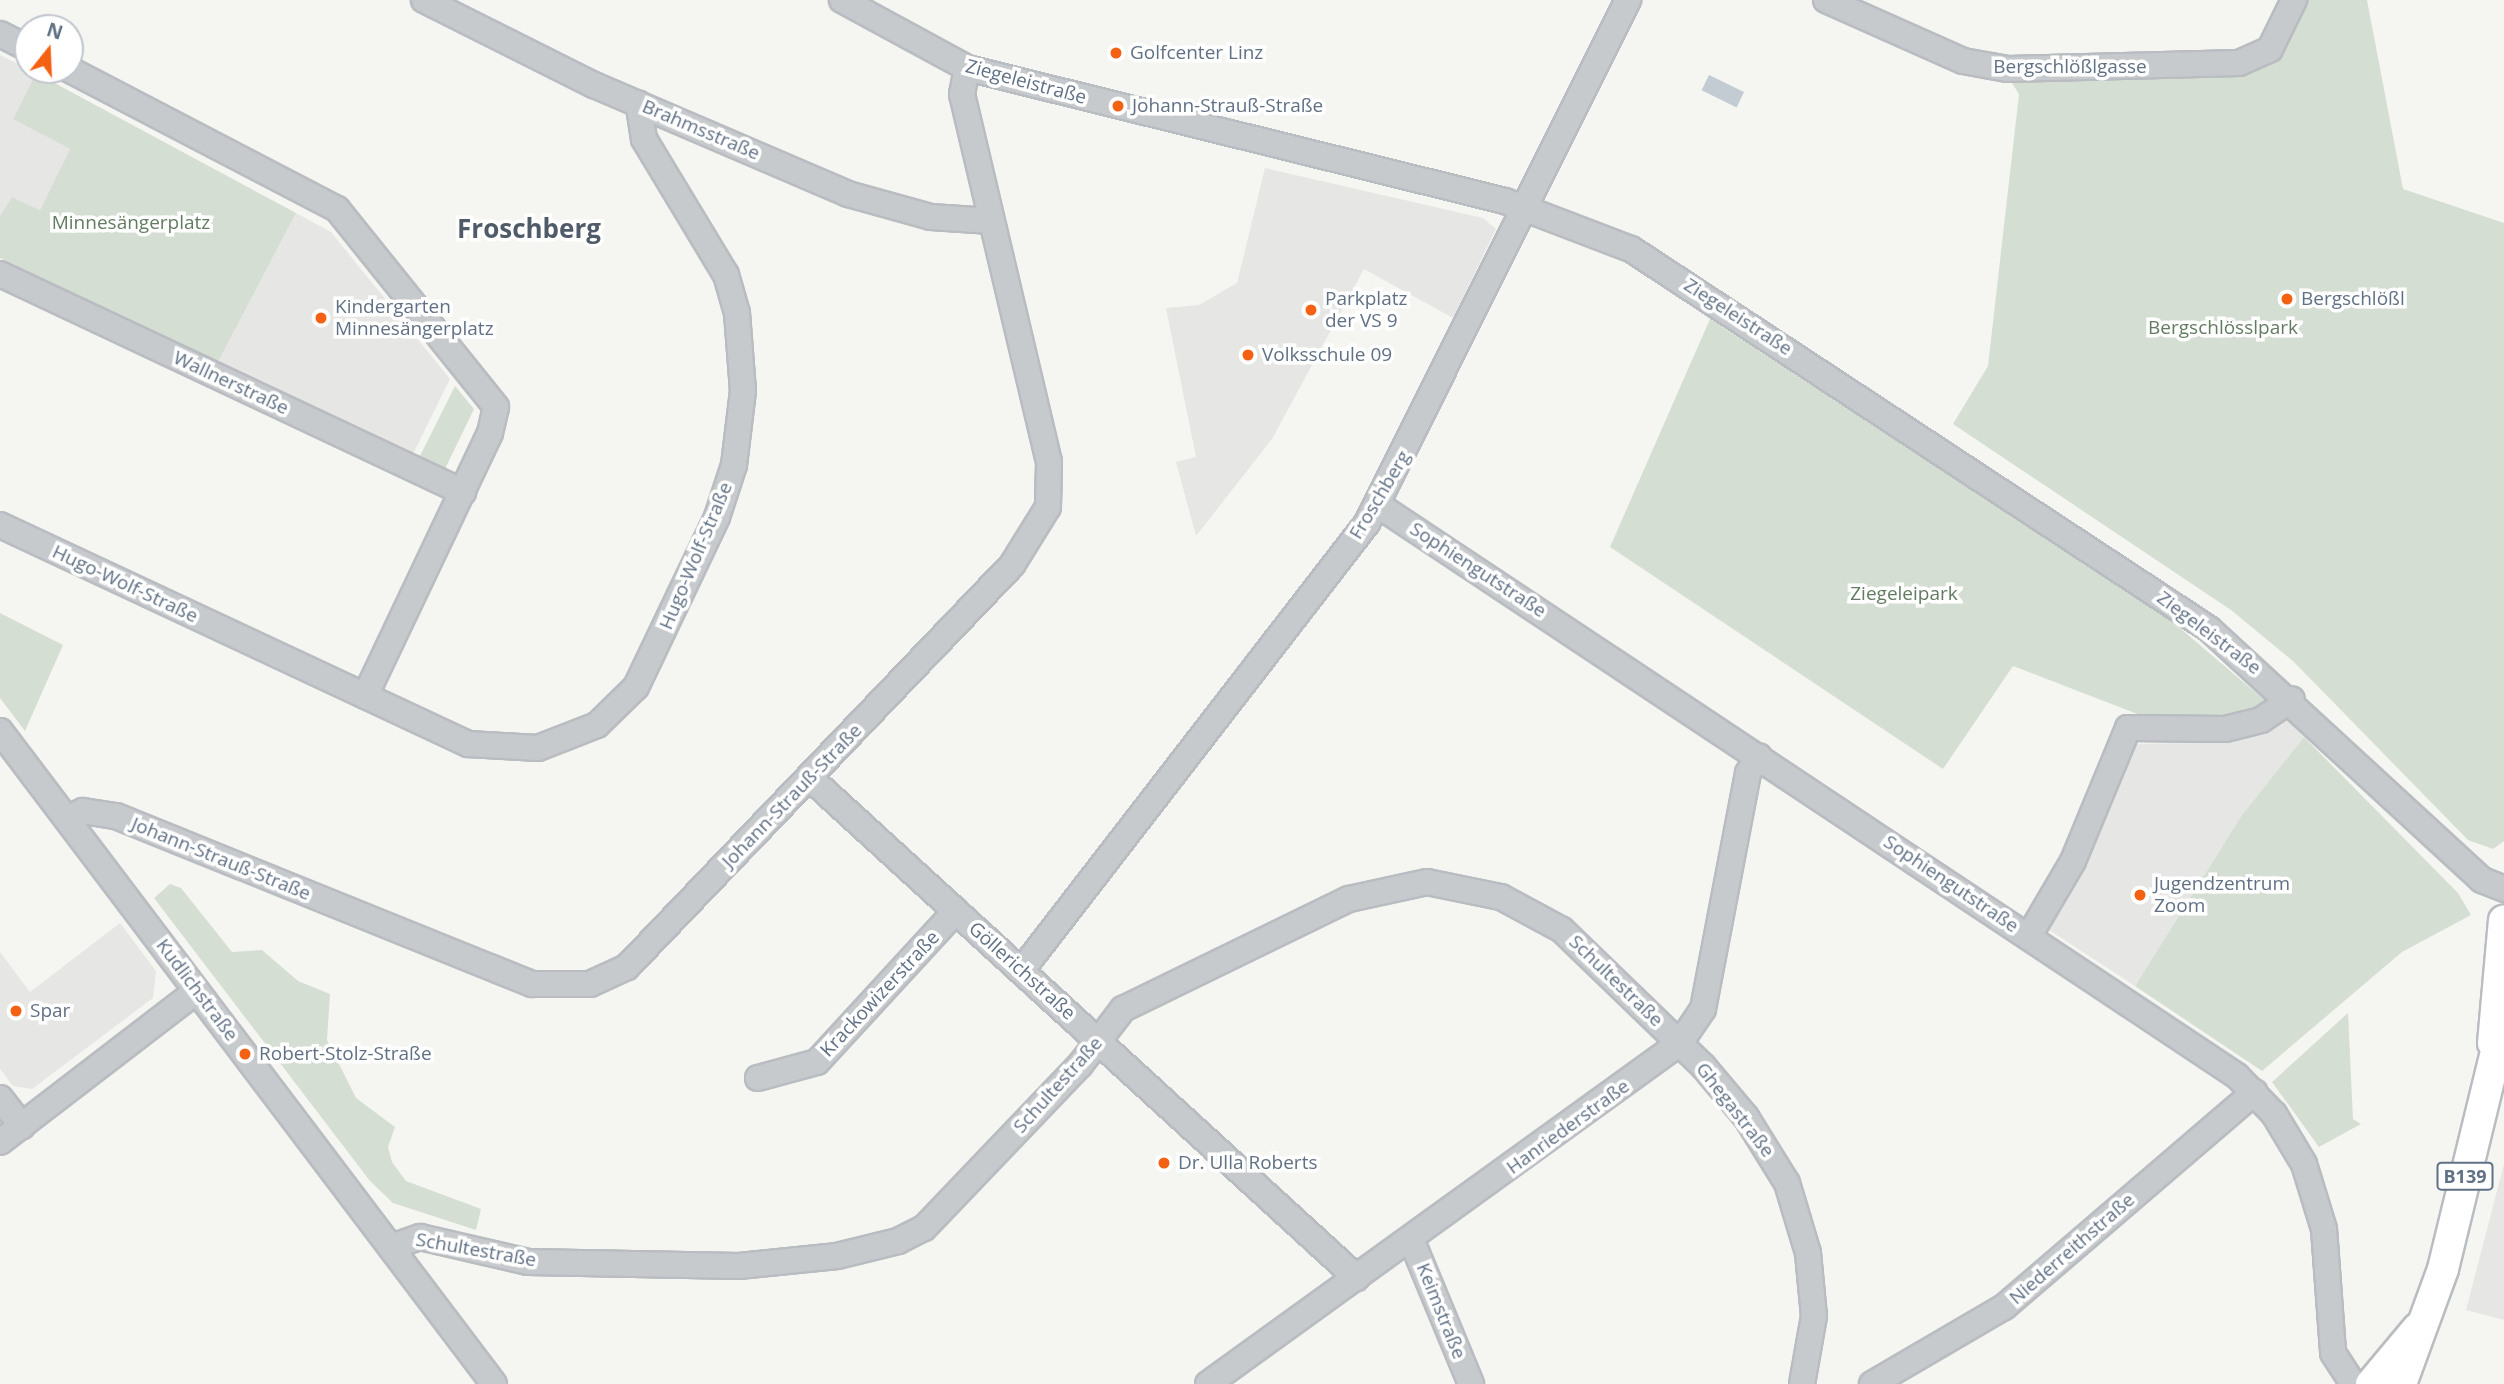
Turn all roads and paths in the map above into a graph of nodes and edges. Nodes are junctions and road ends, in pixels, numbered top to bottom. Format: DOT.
graph roads {
  1 [pos="424,0"];
  2 [pos="842,0"];
  3 [pos="1628,0"];
  4 [pos="1826,0"];
  5 [pos="2294,0"];
  6 [pos="967,68"];
  7 [pos="84,77"];
  8 [pos="638,103"];
  9 [pos="1526,207"];
  10 [pos="991,221"];
  11 [pos="0,274"];
  12 [pos="463,492"];
  13 [pos="1378,505"];
  14 [pos="0,526"];
  15 [pos="365,696"];
  16 [pos="2292,699"];
  17 [pos="0,731"];
  18 [pos="1759,756"];
  19 [pos="810,778"];
  20 [pos="67,819"];
  21 [pos="2504,889"];
  22 [pos="956,911"];
  23 [pos="2504,920"];
  24 [pos="2029,936"];
  25 [pos="1021,971"];
  26 [pos="197,991"];
  27 [pos="2504,1019"];
  28 [pos="1098,1041"];
  29 [pos="1681,1043"];
  30 [pos="2494,1050"];
  31 [pos="758,1078"];
  32 [pos="2255,1092"];
  33 [pos="0,1098"];
  34 [pos="22,1126"];
  35 [pos="0,1142"];
  36 [pos="1411,1239"];
  37 [pos="391,1247"];
  38 [pos="1357,1278"];
  39 [pos="2429,1316"];
  40 [pos="494,1384"];
  41 [pos="1208,1384"];
  42 [pos="1471,1384"];
  43 [pos="1802,1384"];
  44 [pos="1872,1384"];
  45 [pos="2353,1384"];
  46 [pos="2371,1384"];
  47 [pos="2401,1384"];
  1 -- 8 [label="street, Brahmsstraße"];
  2 -- 6 [label="street, Ziegeleistraße"];
  3 -- 9 [label="street, Froschberg"];
  4 -- 5 [label="street, Bergschlößlgasse"];
  6 -- 9 [label="street, Ziegeleistraße"];
  6 -- 10 [label="street, Johann-Strauß-Straße"];
  7 -- 12 [label="street"];
  8 -- 10 [label="street, Brahmsstraße"];
  8 -- 15 [label="street, Hugo-Wolf-Straße"];
  9 -- 13 [label="street, Froschberg"];
  9 -- 16 [label="street, Ziegeleistraße"];
  10 -- 19 [label="street, Johann-Strauß-Straße"];
  11 -- 12 [label="street, Wallnerstraße"];
  12 -- 15 [label="street"];
  13 -- 18 [label="street, Sophiengutstraße"];
  13 -- 25 [label="street, Froschberg"];
  14 -- 15 [label="street, Hugo-Wolf-Straße"];
  16 -- 21 [label="street, Ziegeleistraße"];
  16 -- 24 [label="street"];
  17 -- 20 [label="street, Kudlichstraße"];
  18 -- 24 [label="street, Sophiengutstraße"];
  18 -- 29 [label="street, Hanriederstraße"];
  19 -- 20 [label="street, Johann-Strauß-Straße"];
  19 -- 22 [label="street, Göllerichstraße"];
  20 -- 26 [label="street, Kudlichstraße"];
  22 -- 25 [label="street, Göllerichstraße"];
  22 -- 31 [label="street, Krackowizerstraße"];
  23 -- 30 [label="main road, B139"];
  24 -- 32 [label="street, Sophiengutstraße"];
  25 -- 28 [label="street, Göllerichstraße"];
  26 -- 34 [label="street"];
  26 -- 37 [label="street, Kudlichstraße"];
  27 -- 30 [label="main road, B139"];
  28 -- 29 [label="street, Schultestraße"];
  28 -- 37 [label="street, Schultestraße"];
  28 -- 38 [label="street, Göllerichstraße"];
  29 -- 36 [label="street, Hanriederstraße"];
  29 -- 43 [label="street, Ghegastraße"];
  30 -- 39 [label="main road, B139"];
  32 -- 44 [label="street, Niederreithstraße"];
  32 -- 45 [label="street, Sophiengutstraße"];
  33 -- 34 [label="street"];
  34 -- 35 [label="street"];
  36 -- 38 [label="street, Hanriederstraße"];
  36 -- 42 [label="street, Keimstraße"];
  37 -- 40 [label="street, Kudlichstraße"];
  38 -- 41 [label="street, Hanriederstraße"];
  39 -- 46 [label="main road, B139"];
  39 -- 47 [label="main road, B139"];
}
